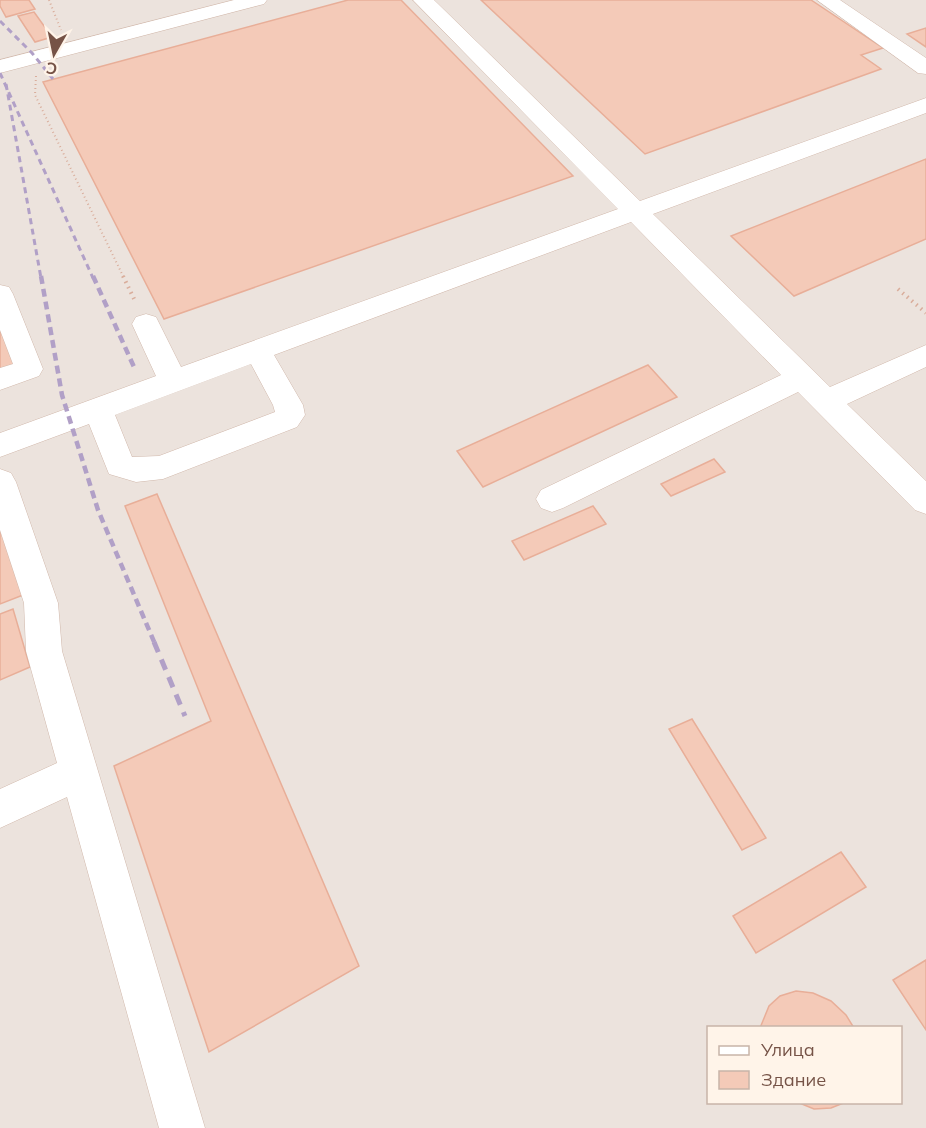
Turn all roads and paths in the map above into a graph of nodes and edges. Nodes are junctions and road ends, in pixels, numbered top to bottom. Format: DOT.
graph roads {
  1 [pos="49,0"];
  2 [pos="257,0"];
  3 [pos="423,0"];
  4 [pos="827,0"];
  5 [pos="37,58"];
  6 [pos="0,67"];
  7 [pos="926,68"];
  8 [pos="926,105"];
  9 [pos="635,212"];
  10 [pos="898,289"];
  11 [pos="0,294"];
  12 [pos="926,313"];
  13 [pos="146,324"];
  14 [pos="257,350"];
  15 [pos="926,355"];
  16 [pos="802,377"];
  17 [pos="0,379"];
  18 [pos="173,381"];
  19 [pos="826,401"];
  20 [pos="98,409"];
  21 [pos="0,445"];
  22 [pos="0,482"];
  23 [pos="552,499"];
  24 [pos="926,501"];
  25 [pos="79,772"];
  26 [pos="0,809"];
  27 [pos="182,1128"];
  1 -- 5 [label="path"];
  2 -- 5 [label="lane"];
  3 -- 9 [label="lane"];
  4 -- 7 [label="lane"];
  5 -- 6 [label="lane"];
  5 -- 13 [label="path"];
  8 -- 9 [label="lane"];
  9 -- 14 [label="lane"];
  9 -- 16 [label="lane"];
  10 -- 12 [label="path"];
  11 -- 17 [label="lane"];
  13 -- 18 [label="lane"];
  14 -- 18 [label="lane"];
  14 -- 20 [label="lane"];
  15 -- 19 [label="lane"];
  16 -- 19 [label="lane"];
  16 -- 23 [label="lane"];
  18 -- 20 [label="lane"];
  19 -- 24 [label="lane"];
  20 -- 21 [label="lane"];
  22 -- 25 [label="lane"];
  25 -- 26 [label="lane"];
  25 -- 27 [label="lane"];
}
